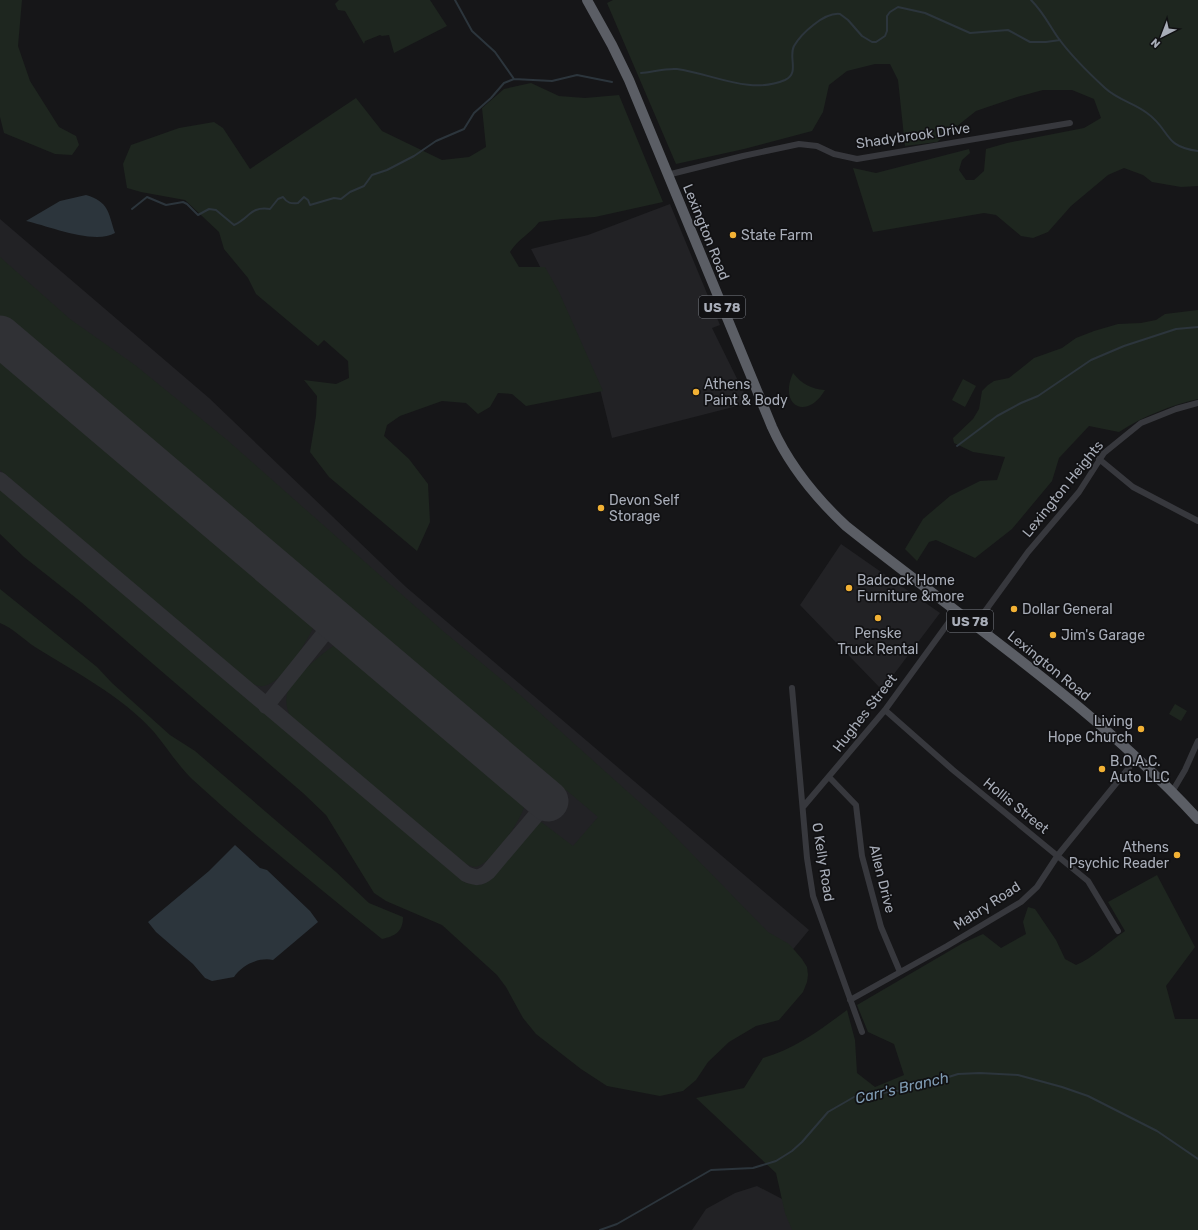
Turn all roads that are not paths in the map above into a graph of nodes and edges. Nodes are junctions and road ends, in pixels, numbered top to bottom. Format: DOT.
graph roads {
  1 [pos="587,0"];
  2 [pos="1070,123"];
  3 [pos="667,175"];
  4 [pos="1198,403"];
  5 [pos="1099,459"];
  6 [pos="1198,521"];
  7 [pos="957,611"];
  8 [pos="975,625"];
  9 [pos="792,688"];
  10 [pos="885,710"];
  11 [pos="1198,740"];
  12 [pos="1136,759"];
  13 [pos="829,777"];
  14 [pos="1172,792"];
  15 [pos="803,807"];
  16 [pos="1198,819"];
  17 [pos="1058,855"];
  18 [pos="1118,931"];
  19 [pos="900,972"];
  20 [pos="850,1000"];
  21 [pos="862,1032"];
  1 -- 3 [label="highway, Lexington Road / US 78"];
  2 -- 3 [label="street, Shadybrook Drive"];
  3 -- 7 [label="highway, Lexington Road / US 78"];
  4 -- 5 [label="street, Lexington Heights"];
  5 -- 6 [label="street"];
  5 -- 8 [label="street, Lexington Heights"];
  7 -- 8 [label="highway, Lexington Road / US 78"];
  7 -- 10 [label="street, Hughes Street"];
  8 -- 12 [label="highway, Lexington Road / US 78"];
  9 -- 15 [label="street, O Kelly Road"];
  10 -- 13 [label="street, Hughes Street"];
  10 -- 17 [label="street, Hollis Street"];
  11 -- 14 [label="street"];
  12 -- 14 [label="highway, Lexington Road / US 78"];
  12 -- 17 [label="street, Mabry Road"];
  13 -- 15 [label="street, Hughes Street"];
  13 -- 19 [label="street, Allen Drive"];
  14 -- 16 [label="highway, Lexington Road / US 78"];
  15 -- 20 [label="street, O Kelly Road"];
  17 -- 18 [label="street, Hollis Street"];
  17 -- 19 [label="street, Mabry Road"];
  19 -- 20 [label="street, Mabry Road"];
  20 -- 21 [label="street, O Kelly Road"];
}
